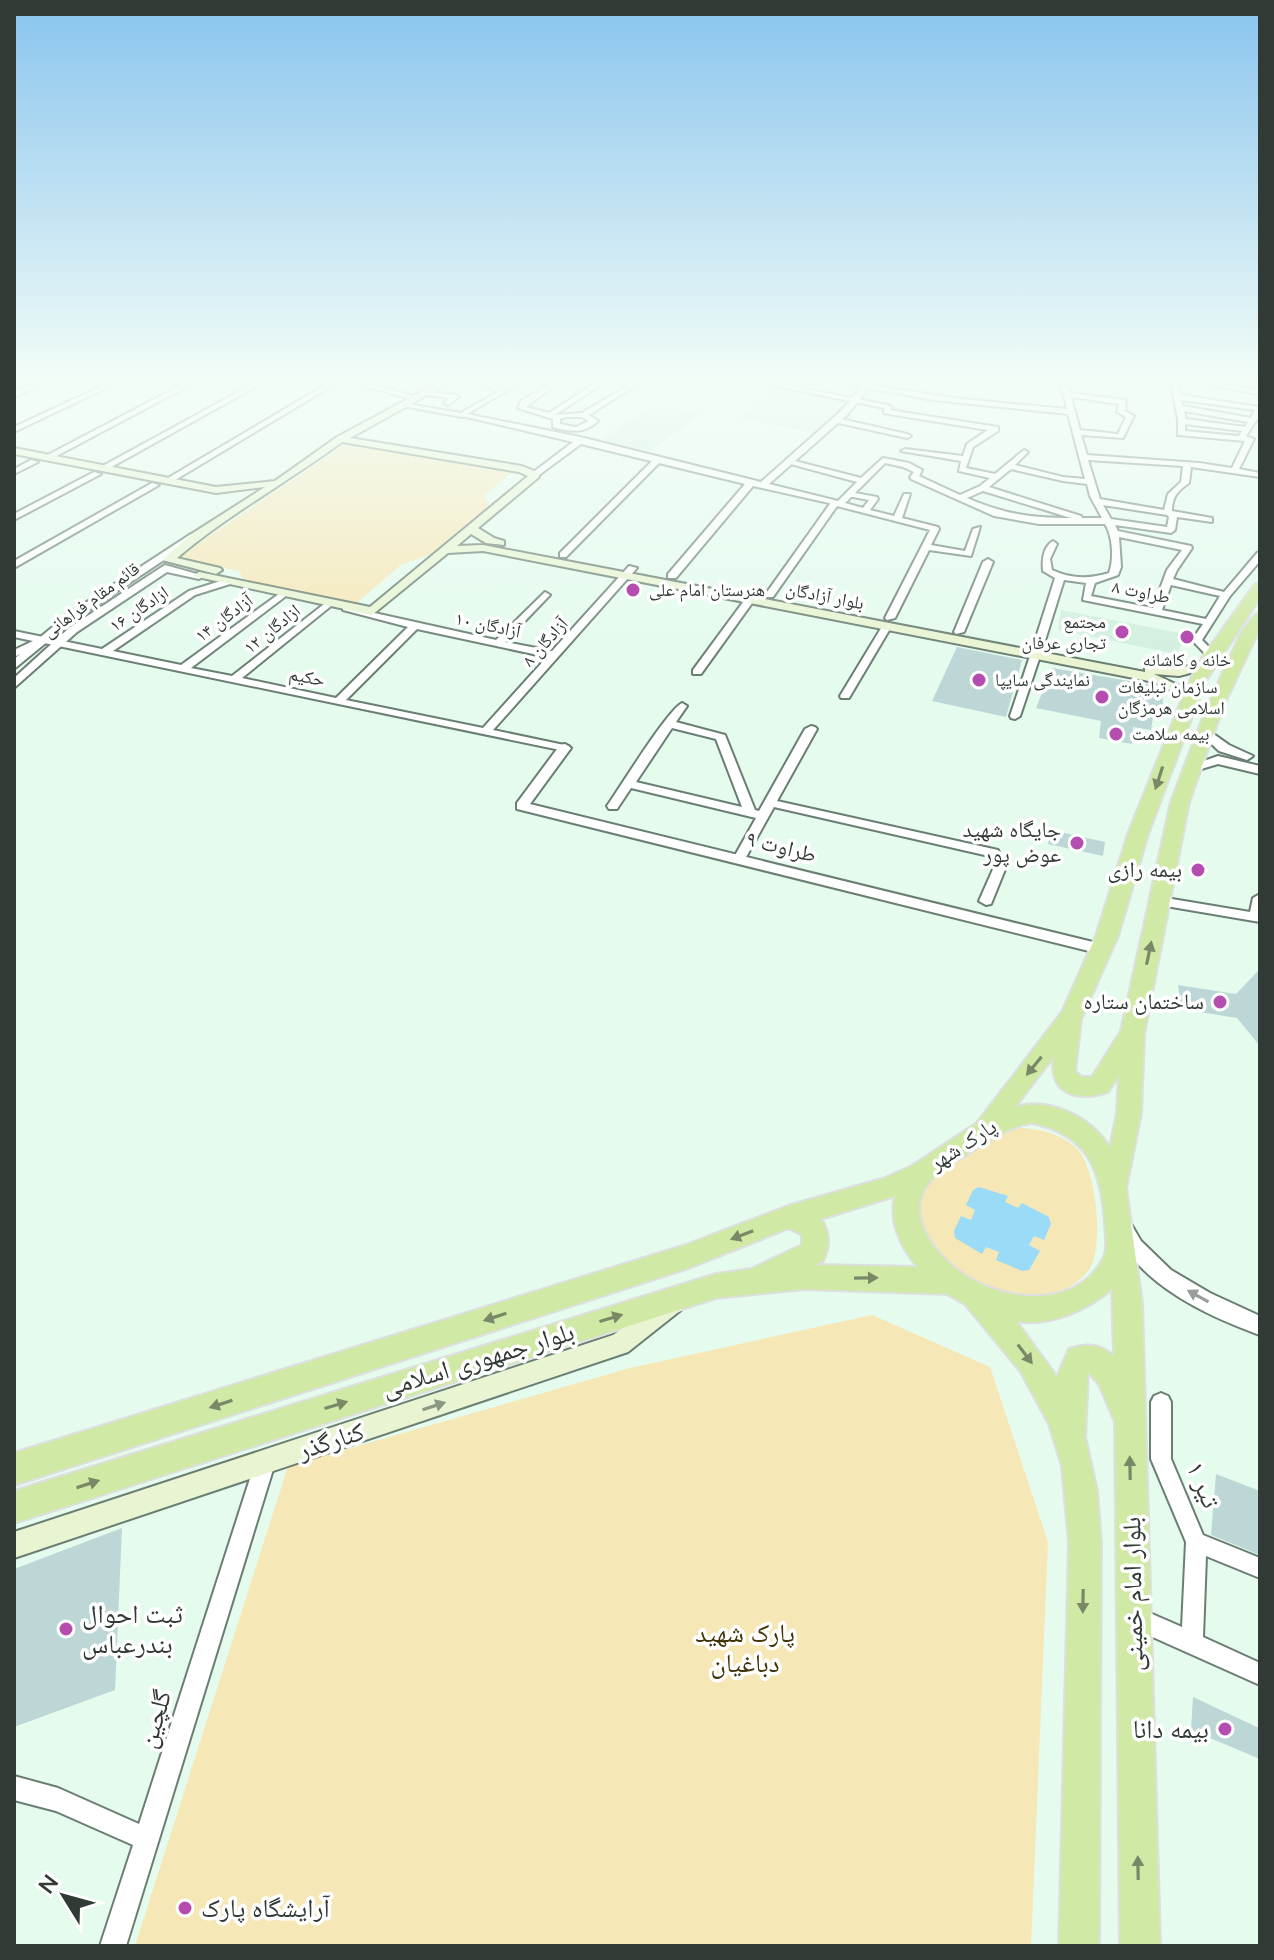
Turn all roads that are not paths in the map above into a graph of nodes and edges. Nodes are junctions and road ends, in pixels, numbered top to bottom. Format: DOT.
graph roads {
  1 [pos="92,475"];
  2 [pos="118,475"];
  3 [pos="130,475"];
  4 [pos="176,475"];
  5 [pos="289,475"];
  6 [pos="535,475"];
  7 [pos="643,475"];
  8 [pos="721,475"];
  9 [pos="774,475"];
  10 [pos="844,475"];
  11 [pos="869,475"];
  12 [pos="916,475"];
  13 [pos="990,475"];
  14 [pos="1049,475"];
  15 [pos="1089,475"];
  16 [pos="1186,475"];
  17 [pos="997,477"];
  18 [pos="286,478"];
  19 [pos="167,481"];
  20 [pos="864,481"];
  21 [pos="1091,482"];
  22 [pos="750,483"];
  23 [pos="764,484"];
  24 [pos="155,485"];
  25 [pos="983,488"];
  26 [pos="219,494"];
  27 [pos="853,495"];
  28 [pos="907,496"];
  29 [pos="959,498"];
  30 [pos="1097,501"];
  31 [pos="838,504"];
  32 [pos="866,510"];
  33 [pos="236,511"];
  34 [pos="1168,512"];
  35 [pos="14,517"];
  36 [pos="897,519"];
  37 [pos="1209,520"];
  38 [pos="1087,521"];
  39 [pos="1107,521"];
  40 [pos="471,529"];
  41 [pos="977,529"];
  42 [pos="1115,533"];
  43 [pos="197,535"];
  44 [pos="486,544"];
  45 [pos="1053,544"];
  46 [pos="927,547"];
  47 [pos="446,550"];
  48 [pos="563,555"];
  49 [pos="1260,555"];
  50 [pos="988,562"];
  51 [pos="14,565"];
  52 [pos="629,572"];
  53 [pos="199,576"];
  54 [pos="672,576"];
  55 [pos="1060,577"];
  56 [pos="1091,581"];
  57 [pos="1168,581"];
  58 [pos="233,584"];
  59 [pos="1260,587"];
  60 [pos="192,593"];
  61 [pos="283,594"];
  62 [pos="545,595"];
  63 [pos="770,595"];
  64 [pos="1226,595"];
  65 [pos="752,596"];
  66 [pos="385,603"];
  67 [pos="328,604"];
  68 [pos="346,608"];
  69 [pos="1157,612"];
  70 [pos="1260,618"];
  71 [pos="383,619"];
  72 [pos="888,622"];
  73 [pos="1208,622"];
  74 [pos="415,626"];
  75 [pos="959,632"];
  76 [pos="14,634"];
  77 [pos="43,640"];
  78 [pos="60,643"];
  79 [pos="498,643"];
  80 [pos="1036,651"];
  81 [pos="105,652"];
  82 [pos="14,654"];
  83 [pos="554,655"];
  84 [pos="1209,661"];
  85 [pos="14,665"];
  86 [pos="184,668"];
  87 [pos="697,672"];
  88 [pos="235,679"];
  89 [pos="14,684"];
  90 [pos="845,696"];
  91 [pos="1192,697"];
  92 [pos="340,700"];
  93 [pos="682,706"];
  94 [pos="1015,716"];
  95 [pos="669,724"];
  96 [pos="811,729"];
  97 [pos="487,730"];
  98 [pos="1205,732"];
  99 [pos="565,748"];
  100 [pos="1260,760"];
  101 [pos="1191,768"];
  102 [pos="1260,770"];
  103 [pos="630,784"];
  104 [pos="770,803"];
  105 [pos="613,806"];
  106 [pos="756,815"];
  107 [pos="739,859"];
  108 [pos="1260,898"];
  109 [pos="986,901"];
  110 [pos="1160,901"];
  111 [pos="1257,918"];
  112 [pos="1101,949"];
  113 [pos="1072,1016"];
  114 [pos="1132,1034"];
  115 [pos="981,1131"];
  116 [pos="921,1173"];
  117 [pos="1115,1189"];
  118 [pos="788,1217"];
  119 [pos="1127,1239"];
  120 [pos="746,1281"];
  121 [pos="964,1288"];
  122 [pos="680,1297"];
  123 [pos="1260,1326"];
  124 [pos="1161,1402"];
  125 [pos="1129,1419"];
  126 [pos="1071,1441"];
  127 [pos="265,1463"];
  128 [pos="14,1469"];
  129 [pos="14,1507"];
  130 [pos="1196,1542"];
  131 [pos="14,1545"];
  132 [pos="1260,1568"];
  133 [pos="1133,1617"];
  134 [pos="1192,1644"];
  135 [pos="1260,1674"];
  136 [pos="14,1788"];
  137 [pos="146,1839"];
  138 [pos="113,1946"];
  139 [pos="1079,1946"];
  140 [pos="1140,1946"];
  1 -- 35 [label="street"];
  2 -- 24 [label="main road"];
  3 -- 19 [label="main road"];
  4 -- 19 [label="street"];
  5 -- 18 [label="main road"];
  6 -- 40 [label="main road"];
  7 -- 48 [label="street"];
  8 -- 22 [label="street"];
  9 -- 23 [label="street"];
  10 -- 20 [label="street"];
  11 -- 20 [label="street"];
  12 -- 29 [label="street"];
  13 -- 17 [label="street"];
  14 -- 21 [label="street"];
  15 -- 21 [label="street"];
  16 -- 34 [label="street"];
  17 -- 25 [label="street"];
  18 -- 26 [label="main road"];
  18 -- 33 [label="main road"];
  19 -- 26 [label="main road"];
  20 -- 27 [label="street"];
  21 -- 30 [label="street"];
  22 -- 23 [label="street"];
  22 -- 54 [label="street"];
  23 -- 31 [label="street"];
  24 -- 26 [label="main road"];
  24 -- 51 [label="street"];
  25 -- 29 [label="street"];
  25 -- 38 [label="street"];
  26 -- 33 [label="main road"];
  27 -- 31 [label="street"];
  27 -- 32 [label="street"];
  28 -- 36 [label="street"];
  29 -- 38 [label="street"];
  30 -- 34 [label="street"];
  30 -- 39 [label="street"];
  31 -- 32 [label="street"];
  31 -- 63 [label="street"];
  32 -- 36 [label="street"];
  33 -- 43 [label="main road"];
  34 -- 37 [label="street"];
  34 -- 39 [label="street"];
  36 -- 46 [label="street"];
  38 -- 39 [label="street"];
  39 -- 42 [label="street"];
  40 -- 44 [label="main road, بلوار آزادگان"];
  40 -- 47 [label="main road"];
  41 -- 46 [label="street"];
  42 -- 56 [label="street"];
  42 -- 57 [label="street"];
  43 -- 58 [label="main road"];
  43 -- 77 [label="street, قائم مقام فراهانی"];
  44 -- 47 [label="main road, بلوار آزادگان"];
  44 -- 48 [label="main road, بلوار آزادگان"];
  44 -- 52 [label="main road, بلوار آزادگان"];
  45 -- 55 [label="street"];
  46 -- 72 [label="street"];
  47 -- 66 [label="main road"];
  48 -- 52 [label="main road, بلوار آزادگان"];
  49 -- 64 [label="street"];
  50 -- 75 [label="street"];
  52 -- 54 [label="main road, بلوار آزادگان"];
  52 -- 65 [label="main road, بلوار آزادگان"];
  52 -- 83 [label="street, آزادگان ۸"];
  53 -- 58 [label="main road"];
  53 -- 60 [label="street, ازادگان ۱۶"];
  53 -- 78 [label="street, قائم مقام فراهانی"];
  54 -- 65 [label="main road, بلوار آزادگان"];
  55 -- 56 [label="street"];
  55 -- 80 [label="street"];
  56 -- 69 [label="street, طراوت ۸"];
  57 -- 64 [label="street"];
  57 -- 69 [label="street"];
  58 -- 60 [label="street, ازادگان ۱۶"];
  58 -- 61 [label="main road"];
  59 -- 84 [label="main road"];
  60 -- 81 [label="street, ازادگان ۱۶"];
  61 -- 67 [label="main road"];
  61 -- 86 [label="street, آزادگان ۱۴"];
  62 -- 79 [label="street"];
  63 -- 65 [label="main road, بلوار آزادگان"];
  63 -- 72 [label="main road, بلوار آزادگان"];
  64 -- 73 [label="street"];
  65 -- 72 [label="main road, بلوار آزادگان"];
  65 -- 87 [label="street"];
  66 -- 68 [label="main road"];
  66 -- 71 [label="street"];
  67 -- 68 [label="main road"];
  67 -- 88 [label="street, ازادگان ۱۲"];
  68 -- 71 [label="street, آزادگان ۱۰"];
  69 -- 73 [label="street, طراوت ۸"];
  70 -- 98 [label="main road"];
  71 -- 74 [label="street, آزادگان ۱۰"];
  72 -- 75 [label="main road, بلوار آزادگان"];
  72 -- 80 [label="main road, بلوار آزادگان"];
  72 -- 90 [label="street"];
  73 -- 84 [label="street"];
  74 -- 79 [label="street, آزادگان ۱۰"];
  74 -- 92 [label="street"];
  75 -- 80 [label="main road, بلوار آزادگان"];
  76 -- 77 [label="street, حکیم"];
  77 -- 78 [label="street, حکیم"];
  77 -- 82 [label="street"];
  77 -- 85 [label="street, قائم مقام فراهانی"];
  78 -- 81 [label="street, حکیم"];
  78 -- 89 [label="street, قائم مقام فراهانی"];
  79 -- 83 [label="street, آزادگان ۱۰"];
  80 -- 84 [label="main road, بلوار آزادگان"];
  80 -- 91 [label="main road, بلوار آزادگان"];
  80 -- 94 [label="street"];
  81 -- 86 [label="street, حکیم"];
  83 -- 97 [label="street, آزادگان ۸"];
  84 -- 91 [label="main road"];
  86 -- 88 [label="street, حکیم"];
  88 -- 92 [label="street, حکیم"];
  91 -- 112 [label="main road, one-way"];
  92 -- 97 [label="street, حکیم"];
  93 -- 95 [label="street"];
  95 -- 103 [label="street"];
  95 -- 106 [label="street"];
  96 -- 104 [label="street"];
  97 -- 99 [label="street, حکیم"];
  98 -- 100 [label="street"];
  98 -- 101 [label="main road"];
  99 -- 107 [label="street, طراوت ۹"];
  101 -- 102 [label="street"];
  101 -- 110 [label="main road"];
  103 -- 105 [label="street"];
  103 -- 106 [label="street"];
  104 -- 106 [label="street"];
  104 -- 109 [label="street"];
  106 -- 107 [label="street"];
  107 -- 112 [label="street, طراوت ۹"];
  108 -- 111 [label="street"];
  110 -- 111 [label="street"];
  114 -- 110 [label="main road, one-way"];
  112 -- 113 [label="main road"];
  113 -- 114 [label="main road"];
  113 -- 115 [label="main road, one-way"];
  114 -- 117 [label="main road"];
  115 -- 116 [label="main road, پارک شهر"];
  115 -- 117 [label="main road, پارک شهر"];
  116 -- 118 [label="main road, بلوار جمهوری اسلامی"];
  116 -- 121 [label="main road, پارک شهر"];
  117 -- 119 [label="main road, پارک شهر"];
  118 -- 120 [label="main road"];
  118 -- 128 [label="main road, بلوار جمهوری اسلامی, one-way"];
  119 -- 121 [label="main road, پارک شهر"];
  123 -- 119 [label="street, one-way"];
  119 -- 125 [label="main road, بلوار امام خمینی"];
  120 -- 121 [label="main road, بلوار جمهوری اسلامی, one-way"];
  120 -- 122 [label="main road, بلوار جمهوری اسلامی"];
  121 -- 126 [label="main road, one-way"];
  127 -- 122 [label="main road, کنارگذر, one-way"];
  129 -- 122 [label="main road, بلوار جمهوری اسلامی, one-way"];
  124 -- 130 [label="street, تیر ۱"];
  125 -- 126 [label="main road"];
  133 -- 125 [label="main road, بلوار امام خمینی, one-way"];
  126 -- 139 [label="main road, one-way"];
  127 -- 131 [label="main road, کنارگذر"];
  127 -- 137 [label="street, گلچین"];
  130 -- 132 [label="street, تیر ۱"];
  130 -- 134 [label="street, تیر ۱"];
  133 -- 134 [label="street"];
  140 -- 133 [label="main road, بلوار امام خمینی, one-way"];
  134 -- 135 [label="street"];
  136 -- 137 [label="street"];
  137 -- 138 [label="street, گلچین"];
}
